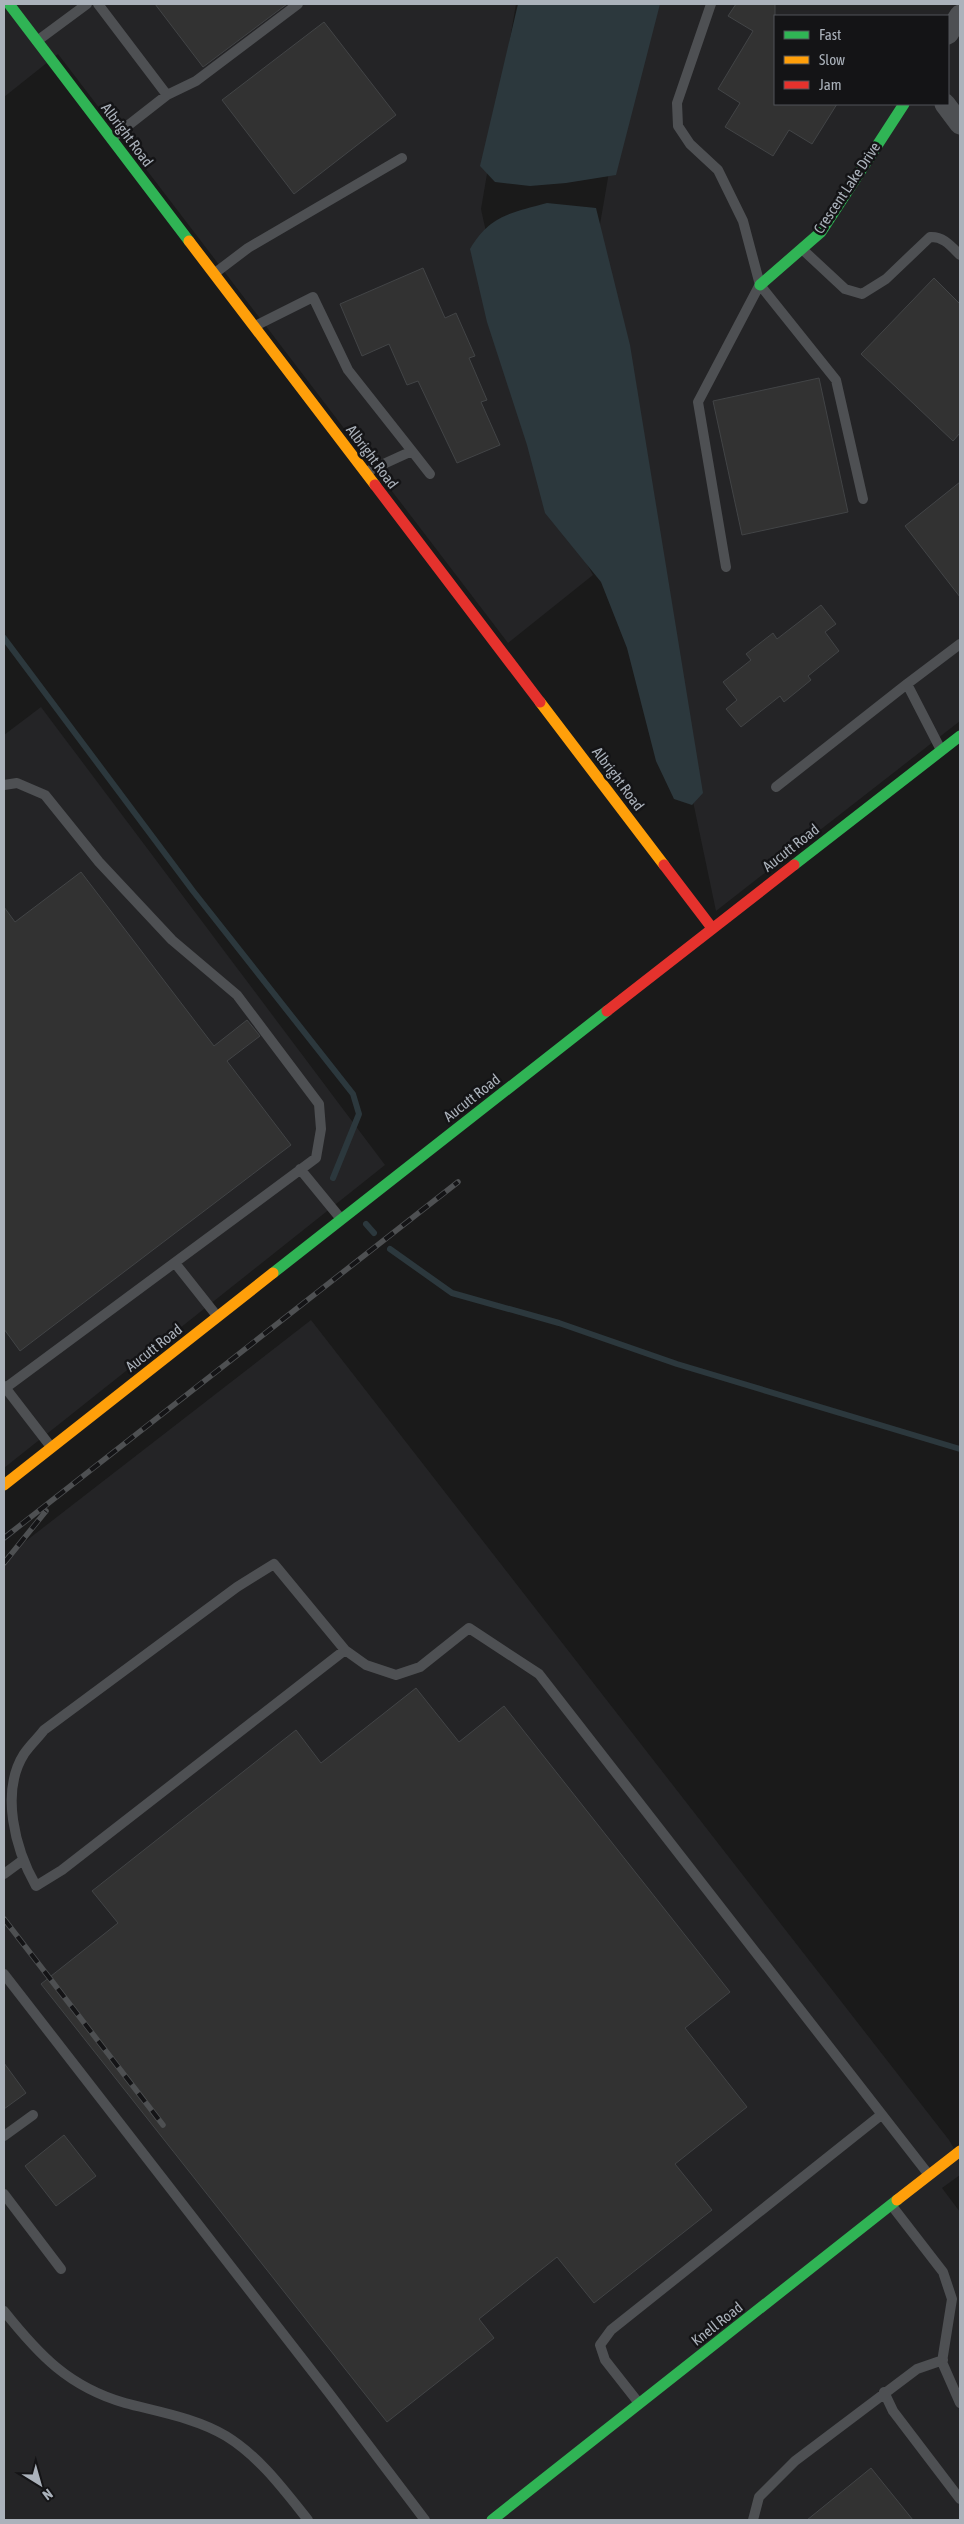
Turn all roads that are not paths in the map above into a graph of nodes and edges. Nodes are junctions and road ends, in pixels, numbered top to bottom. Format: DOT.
graph roads {
  1 [pos="87,4"];
  2 [pos="98,4"];
  3 [pos="298,4"];
  4 [pos="711,4"];
  5 [pos="7,7"];
  6 [pos="960,14"];
  7 [pos="949,32"];
  8 [pos="37,41"];
  9 [pos="167,95"];
  10 [pos="903,105"];
  11 [pos="945,105"];
  12 [pos="960,124"];
  13 [pos="111,139"];
  14 [pos="402,158"];
  15 [pos="802,249"];
  16 [pos="960,255"];
  17 [pos="214,274"];
  18 [pos="760,285"];
  19 [pos="254,326"];
  20 [pos="412,451"];
  21 [pos="365,473"];
  22 [pos="430,474"];
  23 [pos="863,499"];
  24 [pos="726,567"];
  25 [pos="960,644"];
  26 [pos="907,684"];
  27 [pos="960,736"];
  28 [pos="941,751"];
  29 [pos="4,784"];
  30 [pos="776,787"];
  31 [pos="712,928"];
  32 [pos="300,1169"];
  33 [pos="342,1219"];
  34 [pos="175,1263"];
  35 [pos="218,1317"];
  36 [pos="4,1388"];
  37 [pos="52,1448"];
  38 [pos="4,1485"];
  39 [pos="345,1650"];
  40 [pos="23,1860"];
  41 [pos="4,1874"];
  42 [pos="4,1974"];
  43 [pos="33,2115"];
  44 [pos="881,2115"];
  45 [pos="4,2136"];
  46 [pos="960,2151"];
  47 [pos="929,2176"];
  48 [pos="4,2194"];
  49 [pos="892,2205"];
  50 [pos="61,2269"];
  51 [pos="4,2311"];
  52 [pos="943,2360"];
  53 [pos="884,2392"];
  54 [pos="960,2403"];
  55 [pos="639,2404"];
  56 [pos="960,2499"];
  57 [pos="308,2520"];
  58 [pos="425,2520"];
  59 [pos="492,2520"];
  60 [pos="753,2520"];
  1 -- 8 [label="lane"];
  2 -- 9 [label="lane"];
  3 -- 9 [label="lane"];
  4 -- 18 [label="lane"];
  5 -- 8 [label="street, Albright Road"];
  6 -- 7 [label="street"];
  8 -- 13 [label="street, Albright Road"];
  9 -- 13 [label="lane"];
  10 -- 15 [label="street, Crescent Lake Drive"];
  11 -- 12 [label="street"];
  13 -- 17 [label="street, Albright Road"];
  14 -- 17 [label="lane"];
  15 -- 16 [label="lane"];
  15 -- 18 [label="street, Crescent Lake Drive"];
  17 -- 19 [label="street, Albright Road"];
  18 -- 23 [label="lane"];
  18 -- 24 [label="lane"];
  19 -- 20 [label="lane"];
  19 -- 21 [label="street, Albright Road"];
  20 -- 21 [label="lane"];
  20 -- 22 [label="lane"];
  21 -- 31 [label="street, Albright Road"];
  25 -- 26 [label="lane"];
  26 -- 28 [label="lane"];
  26 -- 30 [label="lane"];
  27 -- 28 [label="street, Aucutt Road"];
  28 -- 31 [label="street, Aucutt Road"];
  29 -- 32 [label="lane"];
  31 -- 33 [label="street, Aucutt Road"];
  32 -- 33 [label="lane"];
  32 -- 34 [label="lane"];
  33 -- 35 [label="street, Aucutt Road"];
  34 -- 35 [label="lane"];
  34 -- 36 [label="lane"];
  35 -- 37 [label="street, Aucutt Road"];
  36 -- 37 [label="lane"];
  37 -- 38 [label="street, Aucutt Road"];
  39 -- 40 [label="lane"];
  39 -- 40 [label="lane"];
  39 -- 44 [label="lane"];
  40 -- 41 [label="lane"];
  42 -- 58 [label="lane"];
  43 -- 45 [label="lane"];
  44 -- 47 [label="lane"];
  44 -- 55 [label="lane"];
  46 -- 47 [label="street, Knell Road"];
  47 -- 49 [label="street, Knell Road"];
  48 -- 50 [label="lane"];
  49 -- 52 [label="lane"];
  49 -- 55 [label="street, Knell Road"];
  51 -- 57 [label="lane"];
  52 -- 53 [label="lane"];
  52 -- 54 [label="lane"];
  53 -- 56 [label="lane"];
  53 -- 60 [label="lane"];
  55 -- 59 [label="street, Knell Road"];
}
